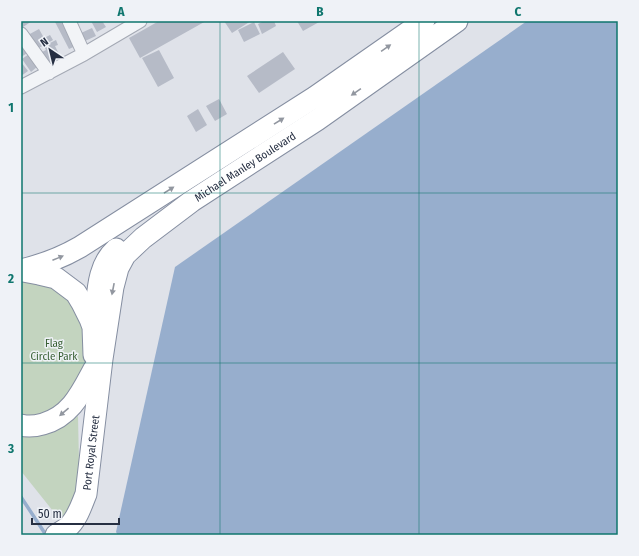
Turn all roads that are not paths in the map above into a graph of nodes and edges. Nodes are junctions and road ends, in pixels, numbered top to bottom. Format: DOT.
graph roads {
  1 [pos="69,21"];
  2 [pos="140,21"];
  3 [pos="424,21"];
  4 [pos="457,21"];
  5 [pos="21,34"];
  6 [pos="84,54"];
  7 [pos="49,73"];
  8 [pos="21,87"];
  9 [pos="192,201"];
  10 [pos="21,270"];
  11 [pos="94,337"];
  12 [pos="98,364"];
  13 [pos="21,426"];
  14 [pos="61,531"];
  1 -- 6 [label="street"];
  2 -- 6 [label="street"];
  10 -- 3 [label="highway, Michael Manley Boulevard, one-way"];
  4 -- 9 [label="highway, Michael Manley Boulevard, one-way"];
  5 -- 7 [label="street"];
  6 -- 7 [label="street"];
  7 -- 8 [label="street"];
  9 -- 11 [label="highway"];
  9 -- 12 [label="highway, Michael Manley Boulevard, one-way"];
  10 -- 11 [label="highway"];
  11 -- 12 [label="highway"];
  12 -- 13 [label="highway, one-way"];
  12 -- 14 [label="highway, Port Royal Street"];
}
